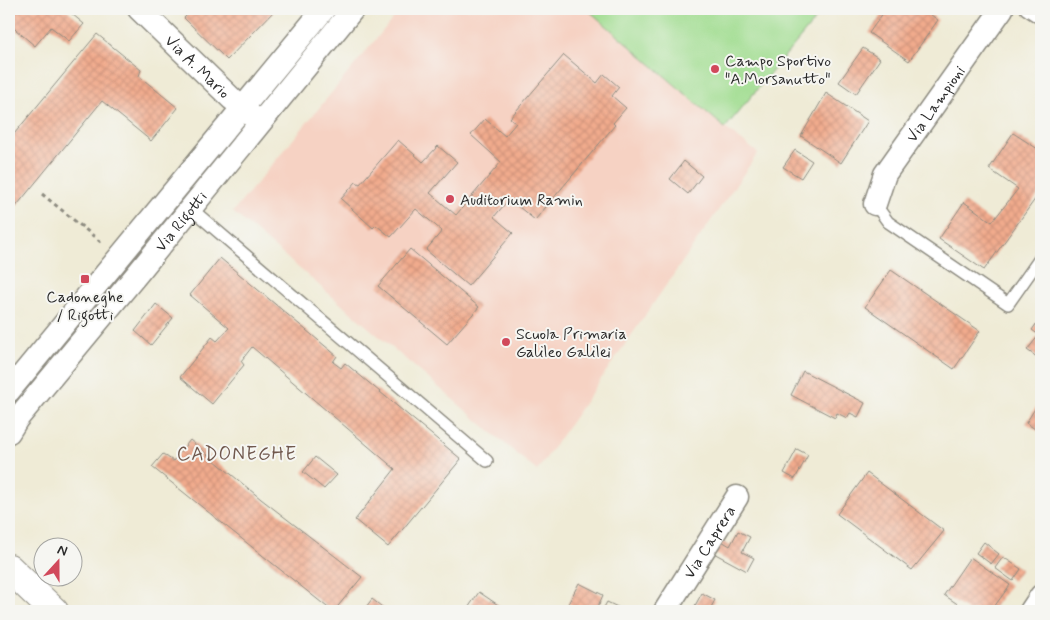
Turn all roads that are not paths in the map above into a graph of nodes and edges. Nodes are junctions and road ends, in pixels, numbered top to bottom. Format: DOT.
graph roads {
  1 [pos="139,9"];
  2 [pos="324,9"];
  3 [pos="353,9"];
  4 [pos="1002,9"];
  5 [pos="1026,9"];
  6 [pos="1041,19"];
  7 [pos="242,108"];
  8 [pos="260,122"];
  9 [pos="172,192"];
  10 [pos="875,204"];
  11 [pos="191,208"];
  12 [pos="1041,257"];
  13 [pos="9,391"];
  14 [pos="9,432"];
  15 [pos="487,461"];
  16 [pos="737,498"];
  17 [pos="9,568"];
  18 [pos="1041,596"];
  19 [pos="54,611"];
  20 [pos="665,611"];
  21 [pos="1031,611"];
  1 -- 7 [label="street, Via A. Mario"];
  2 -- 7 [label="street, Via Rigotti"];
  3 -- 8 [label="street, Via Rigotti"];
  4 -- 10 [label="street, Via Lampioni"];
  5 -- 6 [label="lane"];
  7 -- 8 [label="street, Via A. Mario"];
  7 -- 9 [label="street, Via Rigotti"];
  8 -- 11 [label="street, Via Rigotti"];
  9 -- 11 [label="lane"];
  9 -- 13 [label="street, Via Rigotti"];
  10 -- 12 [label="lane"];
  11 -- 14 [label="street, Via Rigotti"];
  11 -- 15 [label="lane"];
  16 -- 20 [label="street, Via Caprera"];
  17 -- 19 [label="main road"];
  18 -- 21 [label="street"];
}
